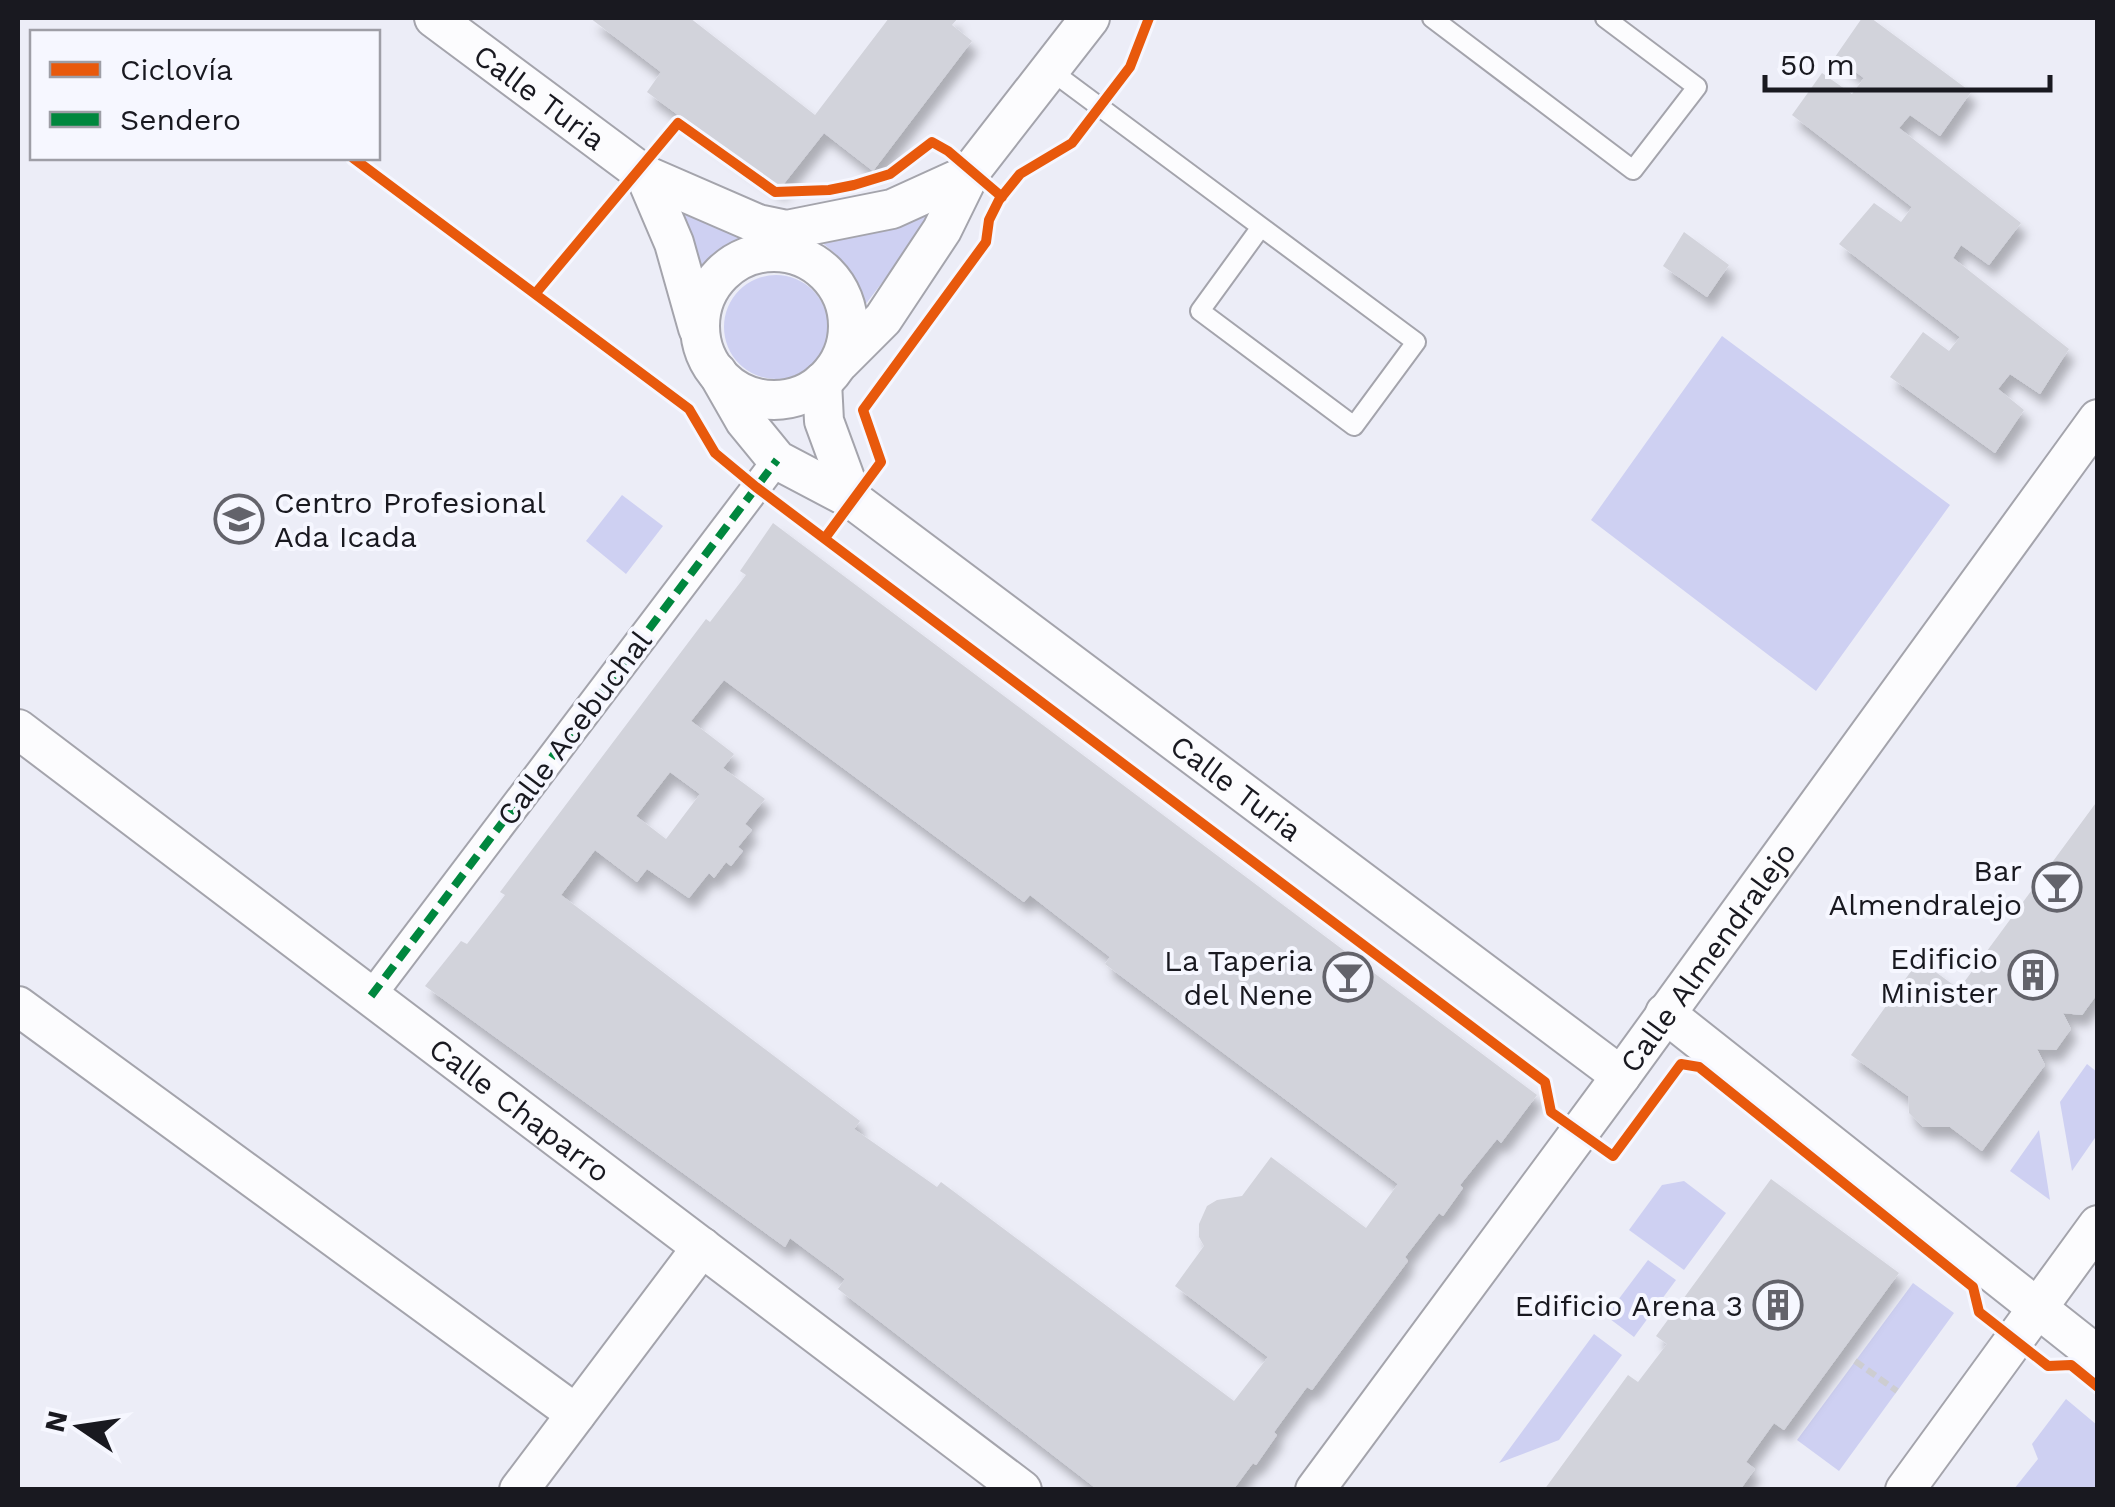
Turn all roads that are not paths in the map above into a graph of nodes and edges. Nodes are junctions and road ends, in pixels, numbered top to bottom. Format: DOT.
graph roads {
  1 [pos="434,18"];
  2 [pos="1090,18"];
  3 [pos="1432,18"];
  4 [pos="1605,18"];
  5 [pos="1050,70"];
  6 [pos="969,174"];
  7 [pos="645,175"];
  8 [pos="1262,227"];
  9 [pos="791,242"];
  10 [pos="711,362"];
  11 [pos="829,373"];
  12 [pos="2098,420"];
  13 [pos="777,460"];
  14 [pos="853,500"];
  15 [pos="24,747"];
  16 [pos="371,996"];
  17 [pos="18,1006"];
  18 [pos="1665,1013"];
  19 [pos="1621,1076"];
  20 [pos="2098,1225"];
  21 [pos="702,1247"];
  22 [pos="2037,1308"];
  23 [pos="2098,1356"];
  24 [pos="576,1414"];
  25 [pos="519,1490"];
  26 [pos="1022,1490"];
  27 [pos="1315,1490"];
  28 [pos="1905,1490"];
  1 -- 7 [label="street, Calle Turia"];
  2 -- 5 [label="street"];
  3 -- 4 [label="lane"];
  5 -- 6 [label="street"];
  5 -- 8 [label="lane"];
  6 -- 9 [label="street"];
  6 -- 11 [label="street"];
  7 -- 9 [label="street, Calle Turia"];
  7 -- 10 [label="street, Calle Turia"];
  8 -- 8 [label="lane"];
  9 -- 10 [label="street"];
  9 -- 11 [label="street"];
  10 -- 11 [label="street"];
  10 -- 13 [label="street, Calle Turia"];
  11 -- 14 [label="street"];
  12 -- 18 [label="street, Calle Almendralejo"];
  13 -- 14 [label="street, Calle Turia"];
  13 -- 16 [label="street, Calle Acebuchal"];
  14 -- 19 [label="street, Calle Turia"];
  15 -- 16 [label="street, Calle Chaparro"];
  16 -- 21 [label="street, Calle Chaparro"];
  17 -- 24 [label="street"];
  18 -- 19 [label="street, Calle Almendralejo"];
  18 -- 22 [label="street"];
  19 -- 27 [label="street, Calle Almendralejo"];
  20 -- 22 [label="street"];
  21 -- 24 [label="street"];
  21 -- 26 [label="street, Calle Chaparro"];
  22 -- 23 [label="street"];
  22 -- 28 [label="street"];
  24 -- 25 [label="street"];
}
